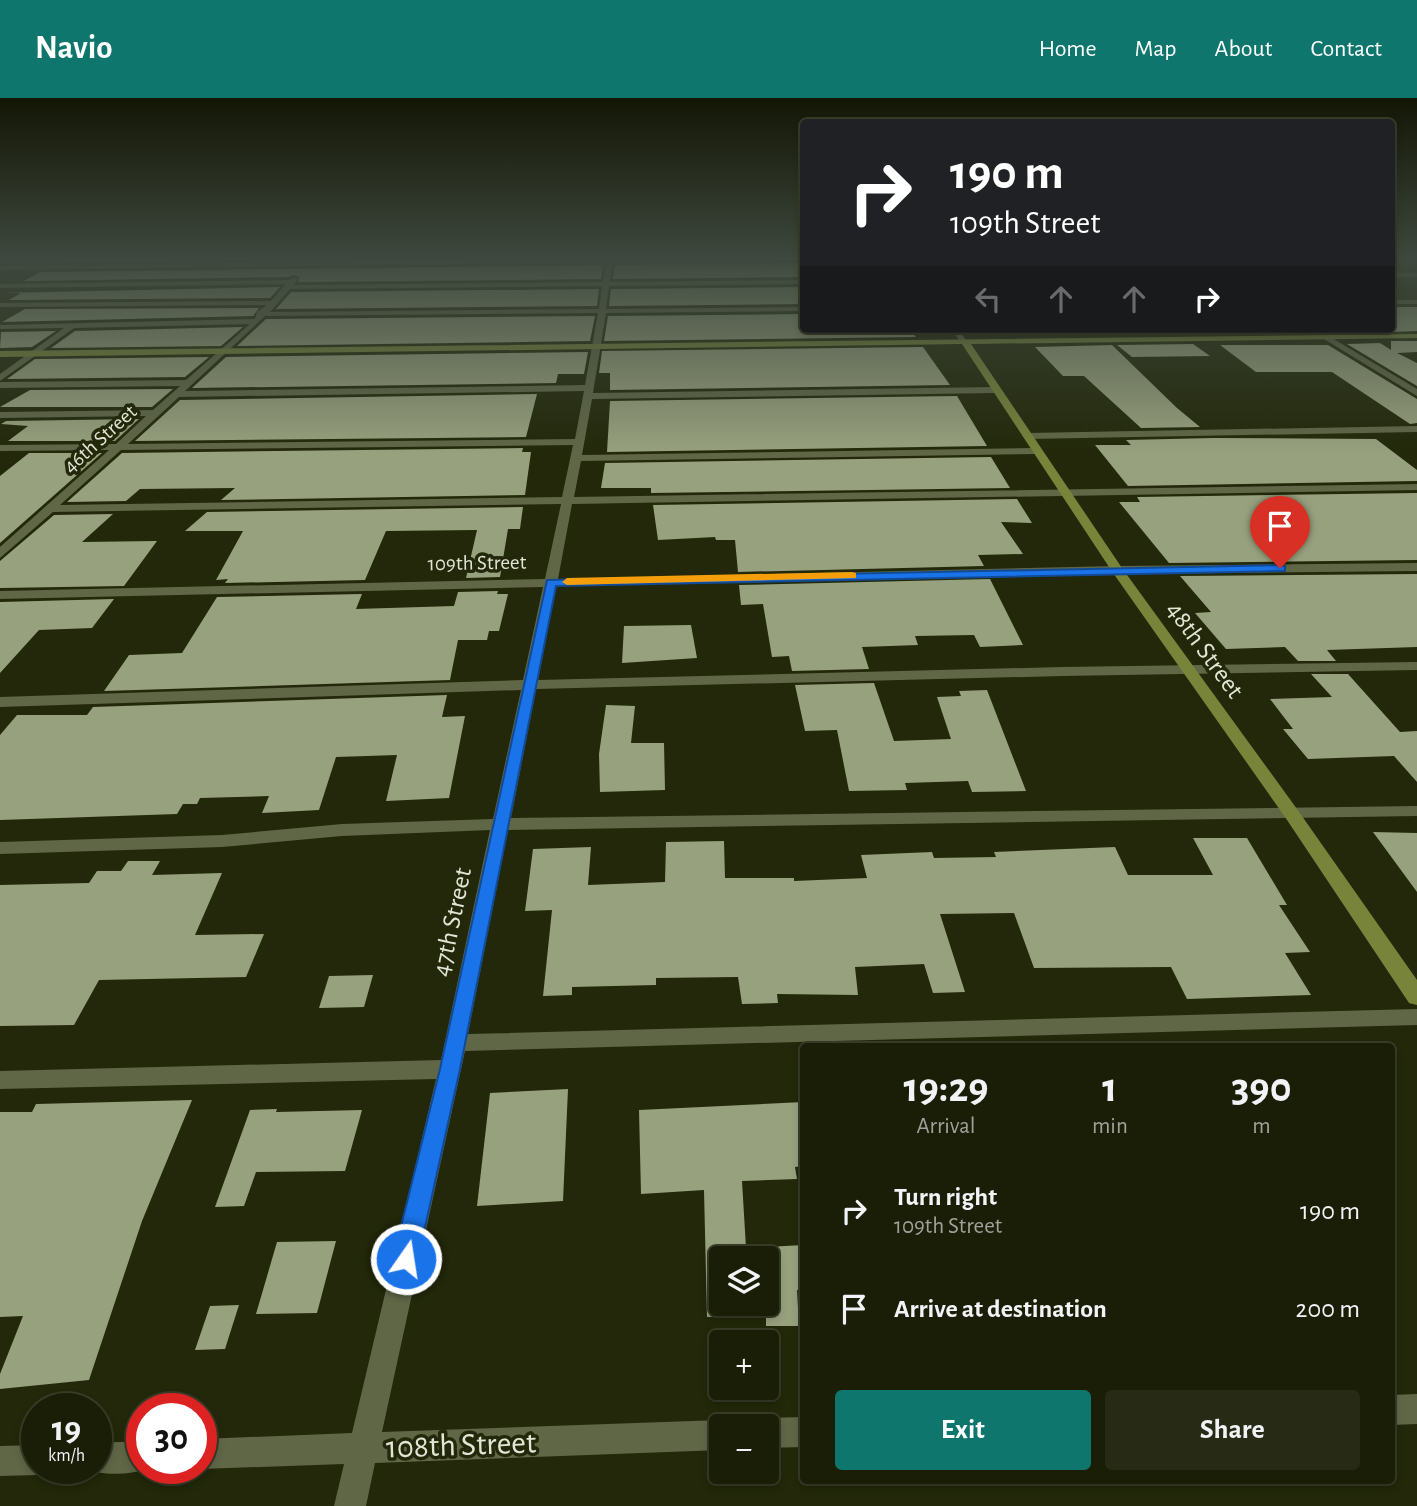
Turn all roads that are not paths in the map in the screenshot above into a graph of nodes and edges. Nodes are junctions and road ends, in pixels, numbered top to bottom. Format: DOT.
graph roads {
  1 [pos="77,323"];
  2 [pos="160,323"];
  3 [pos="253,323"];
  4 [pos="599,323"];
  5 [pos="0,327"];
  6 [pos="70,327"];
  7 [pos="958,333"];
  8 [pos="1320,333"];
  9 [pos="1417,336"];
  10 [pos="1327,337"];
  11 [pos="965,342"];
  12 [pos="597,347"];
  13 [pos="224,351"];
  14 [pos="38,353"];
  15 [pos="0,354"];
  16 [pos="0,378"];
  17 [pos="1396,380"];
  18 [pos="1417,380"];
  19 [pos="189,383"];
  20 [pos="0,386"];
  21 [pos="994,390"];
  22 [pos="588,392"];
  23 [pos="1417,393"];
  24 [pos="177,394"];
  25 [pos="157,413"];
  26 [pos="0,415"];
  27 [pos="1417,429"];
  28 [pos="1027,436"];
  29 [pos="122,446"];
  30 [pos="0,448"];
  31 [pos="577,450"];
  32 [pos="1037,451"];
  33 [pos="1417,487"];
  34 [pos="1067,493"];
  35 [pos="567,502"];
  36 [pos="51,509"];
  37 [pos="0,554"];
  38 [pos="1417,567"];
  39 [pos="1117,570"];
  40 [pos="551,582"];
  41 [pos="0,595"];
  42 [pos="1417,666"];
  43 [pos="1188,668"];
  44 [pos="529,684"];
  45 [pos="0,702"];
  46 [pos="1417,811"];
  47 [pos="1291,813"];
  48 [pos="499,824"];
  49 [pos="0,848"];
  50 [pos="1417,997"];
  51 [pos="1417,1017"];
  52 [pos="454,1043"];
  53 [pos="450,1069"];
  54 [pos="0,1080"];
  55 [pos="1395,1409"];
  56 [pos="1417,1409"];
  57 [pos="800,1432"];
  58 [pos="779,1433"];
  59 [pos="709,1435"];
  60 [pos="362,1449"];
  61 [pos="217,1454"];
  62 [pos="21,1460"];
  63 [pos="0,1461"];
  64 [pos="349,1506"];
  1 -- 6 [label="street"];
  2 -- 6 [label="street"];
  3 -- 13 [label="street, 46th Street"];
  4 -- 12 [label="street, 47th Street"];
  5 -- 6 [label="street"];
  6 -- 14 [label="street"];
  7 -- 11 [label="street, 48th Street"];
  8 -- 10 [label="main road"];
  9 -- 10 [label="main road"];
  10 -- 11 [label="main road"];
  10 -- 17 [label="street"];
  11 -- 12 [label="main road"];
  11 -- 21 [label="main road, 48th Street"];
  12 -- 13 [label="main road"];
  12 -- 22 [label="street, 47th Street"];
  13 -- 14 [label="main road"];
  13 -- 19 [label="street, 46th Street"];
  14 -- 15 [label="main road"];
  14 -- 16 [label="street"];
  17 -- 18 [label="street"];
  17 -- 23 [label="street"];
  19 -- 20 [label="street"];
  19 -- 24 [label="street, 46th Street"];
  21 -- 22 [label="street"];
  21 -- 28 [label="main road, 48th Street"];
  22 -- 24 [label="street"];
  22 -- 31 [label="street, 47th Street"];
  24 -- 25 [label="street, 46th Street"];
  25 -- 26 [label="street"];
  25 -- 29 [label="street, 46th Street"];
  27 -- 28 [label="street"];
  28 -- 32 [label="main road, 48th Street"];
  29 -- 30 [label="street"];
  29 -- 31 [label="street"];
  29 -- 36 [label="street, 46th Street"];
  31 -- 32 [label="street"];
  31 -- 35 [label="street, 47th Street"];
  32 -- 34 [label="main road, 48th Street"];
  33 -- 34 [label="street"];
  34 -- 35 [label="street"];
  34 -- 39 [label="main road, 48th Street"];
  35 -- 36 [label="street"];
  35 -- 40 [label="street, 47th Street"];
  36 -- 37 [label="street, 46th Street"];
  38 -- 39 [label="street, 109th Street"];
  39 -- 40 [label="street, 109th Street"];
  39 -- 43 [label="main road, 48th Street"];
  40 -- 41 [label="street, 109th Street"];
  40 -- 44 [label="street, 47th Street"];
  42 -- 43 [label="street"];
  43 -- 44 [label="street"];
  43 -- 47 [label="main road, 48th Street"];
  44 -- 45 [label="street"];
  44 -- 48 [label="street, 47th Street"];
  46 -- 47 [label="street"];
  47 -- 48 [label="street"];
  47 -- 50 [label="main road, 48th Street"];
  48 -- 49 [label="street"];
  48 -- 52 [label="street, 47th Street"];
  51 -- 52 [label="street"];
  52 -- 53 [label="street, 47th Street"];
  53 -- 54 [label="street"];
  53 -- 60 [label="street, 47th Street"];
  55 -- 56 [label="street"];
  57 -- 58 [label="street"];
  59 -- 60 [label="street, 108th Street"];
  60 -- 61 [label="street, 108th Street"];
  60 -- 64 [label="street, 47th Street"];
  62 -- 63 [label="street"];
}
